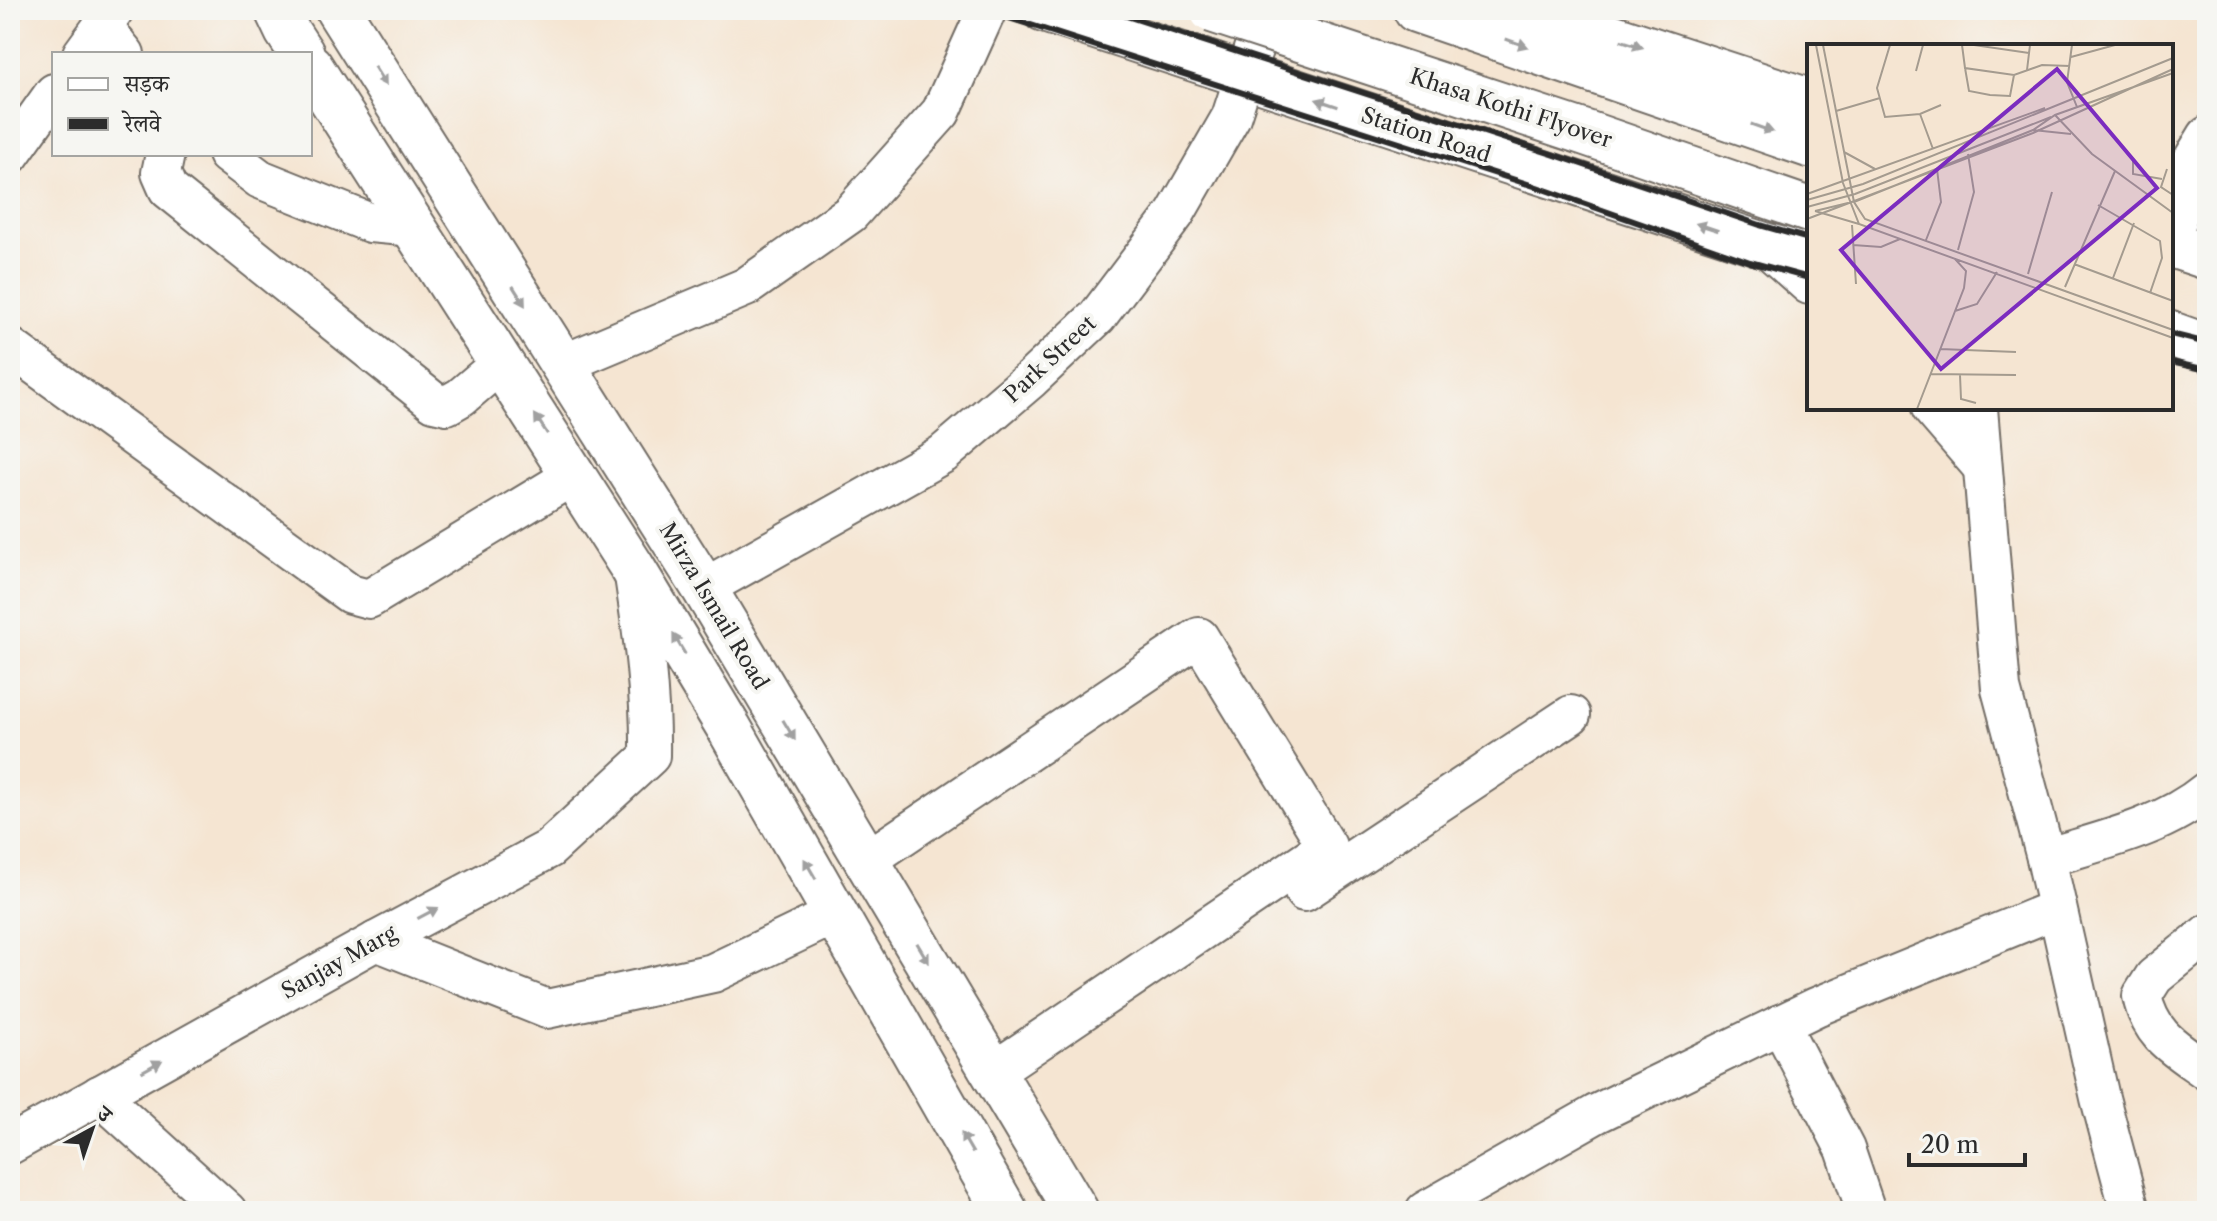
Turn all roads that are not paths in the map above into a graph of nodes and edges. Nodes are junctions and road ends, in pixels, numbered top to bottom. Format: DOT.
graph roads {
  1 [pos="338,10"];
  2 [pos="987,10"];
  3 [pos="1044,10"];
  4 [pos="1212,10"];
  5 [pos="1266,10"];
  6 [pos="1416,10"];
  7 [pos="1531,10"];
  8 [pos="1245,76"];
  9 [pos="312,77"];
  10 [pos="52,96"];
  11 [pos="1807,100"];
  12 [pos="2207,136"];
  13 [pos="1807,144"];
  14 [pos="10,155"];
  15 [pos="165,156"];
  16 [pos="230,156"];
  17 [pos="1807,209"];
  18 [pos="414,227"];
  19 [pos="1764,245"];
  20 [pos="2180,249"];
  21 [pos="1807,256"];
  22 [pos="1807,283"];
  23 [pos="2173,335"];
  24 [pos="10,347"];
  25 [pos="2207,347"];
  26 [pos="501,363"];
  27 [pos="563,364"];
  28 [pos="1933,410"];
  29 [pos="1978,410"];
  30 [pos="1982,467"];
  31 [pos="574,475"];
  32 [pos="632,567"];
  33 [pos="704,588"];
  34 [pos="1571,715"];
  35 [pos="2207,791"];
  36 [pos="2046,858"];
  37 [pos="867,860"];
  38 [pos="2056,909"];
  39 [pos="836,914"];
  40 [pos="2207,934"];
  41 [pos="376,941"];
  42 [pos="1780,1024"];
  43 [pos="2207,1071"];
  44 [pos="1000,1081"];
  45 [pos="99,1095"];
  46 [pos="10,1145"];
  47 [pos="227,1211"];
  48 [pos="1005,1211"];
  49 [pos="1076,1211"];
  50 [pos="1425,1211"];
  51 [pos="1866,1211"];
  52 [pos="2130,1211"];
  1 -- 27 [label="main road, Mirza Ismail Road, one-way"];
  2 -- 27 [label="street"];
  3 -- 8 [label="main road, Station Road"];
  4 -- 17 [label="main road, Khasa Kothi Flyover, bridge"];
  5 -- 8 [label="street, Park Street"];
  6 -- 13 [label="main road, one-way"];
  7 -- 11 [label="main road, one-way"];
  19 -- 8 [label="main road, Station Road, one-way"];
  8 -- 33 [label="street, Park Street"];
  9 -- 18 [label="main road"];
  10 -- 14 [label="street"];
  12 -- 20 [label="street"];
  15 -- 26 [label="street"];
  16 -- 18 [label="street"];
  18 -- 26 [label="main road"];
  19 -- 21 [label="main road, Station Road"];
  19 -- 22 [label="street"];
  23 -- 25 [label="main road"];
  24 -- 31 [label="street"];
  31 -- 26 [label="main road, one-way"];
  27 -- 33 [label="main road, Mirza Ismail Road"];
  28 -- 30 [label="street"];
  29 -- 30 [label="street"];
  30 -- 36 [label="street"];
  31 -- 32 [label="main road"];
  39 -- 32 [label="main road, one-way"];
  41 -- 32 [label="street, Sanjay Marg, one-way"];
  33 -- 37 [label="main road, Mirza Ismail Road, one-way"];
  34 -- 44 [label="street"];
  35 -- 36 [label="street"];
  36 -- 38 [label="street"];
  37 -- 44 [label="main road, Mirza Ismail Road, one-way"];
  37 -- 44 [label="street"];
  38 -- 42 [label="street"];
  38 -- 52 [label="street"];
  39 -- 41 [label="street"];
  48 -- 39 [label="main road, one-way"];
  40 -- 43 [label="street"];
  45 -- 41 [label="street, Sanjay Marg, one-way"];
  42 -- 50 [label="street"];
  42 -- 51 [label="street"];
  44 -- 49 [label="main road, Mirza Ismail Road"];
  45 -- 46 [label="street, Sanjay Marg"];
  45 -- 47 [label="street"];
}
